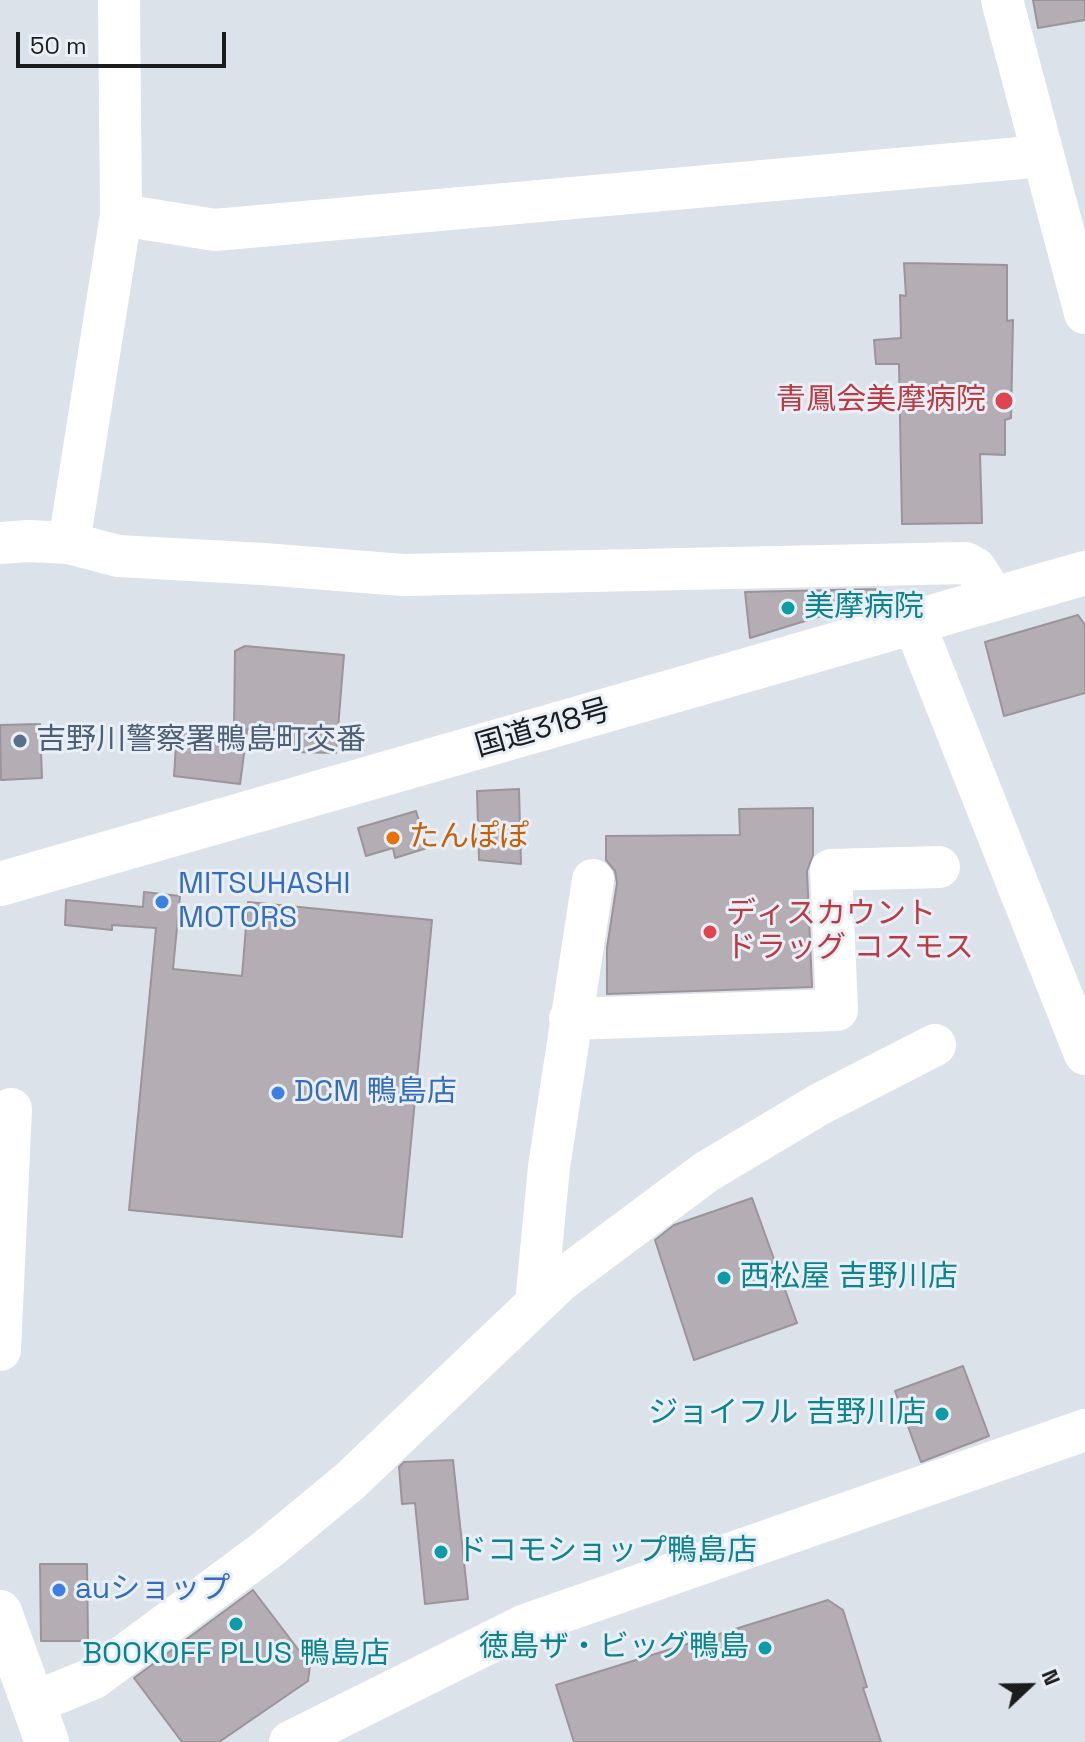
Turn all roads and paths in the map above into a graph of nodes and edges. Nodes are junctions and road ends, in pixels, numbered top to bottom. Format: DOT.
graph roads {
  1 [pos="119,0"];
  2 [pos="1002,0"];
  3 [pos="1043,156"];
  4 [pos="121,215"];
  5 [pos="1085,313"];
  6 [pos="0,543"];
  7 [pos="69,543"];
  8 [pos="1085,573"];
  9 [pos="994,598"];
  10 [pos="914,623"];
  11 [pos="939,867"];
  12 [pos="593,880"];
  13 [pos="0,884"];
  14 [pos="570,1019"];
  15 [pos="935,1045"];
  16 [pos="1085,1054"];
  17 [pos="11,1109"];
  18 [pos="536,1304"];
  19 [pos="0,1350"];
  20 [pos="1085,1430"];
  21 [pos="0,1612"];
  22 [pos="40,1722"];
  23 [pos="290,1742"];
  1 -- 4 [label="street"];
  2 -- 3 [label="street"];
  3 -- 4 [label="street"];
  3 -- 5 [label="street"];
  4 -- 7 [label="street"];
  6 -- 7 [label="street"];
  7 -- 9 [label="street"];
  8 -- 9 [label="highway, 国道318号"];
  9 -- 10 [label="highway, 国道318号"];
  10 -- 13 [label="highway, 国道318号"];
  10 -- 16 [label="street"];
  11 -- 14 [label="street"];
  12 -- 14 [label="street"];
  14 -- 18 [label="street"];
  15 -- 18 [label="street"];
  17 -- 19 [label="street"];
  18 -- 22 [label="street"];
  20 -- 23 [label="street"];
  21 -- 22 [label="highway"];
}
